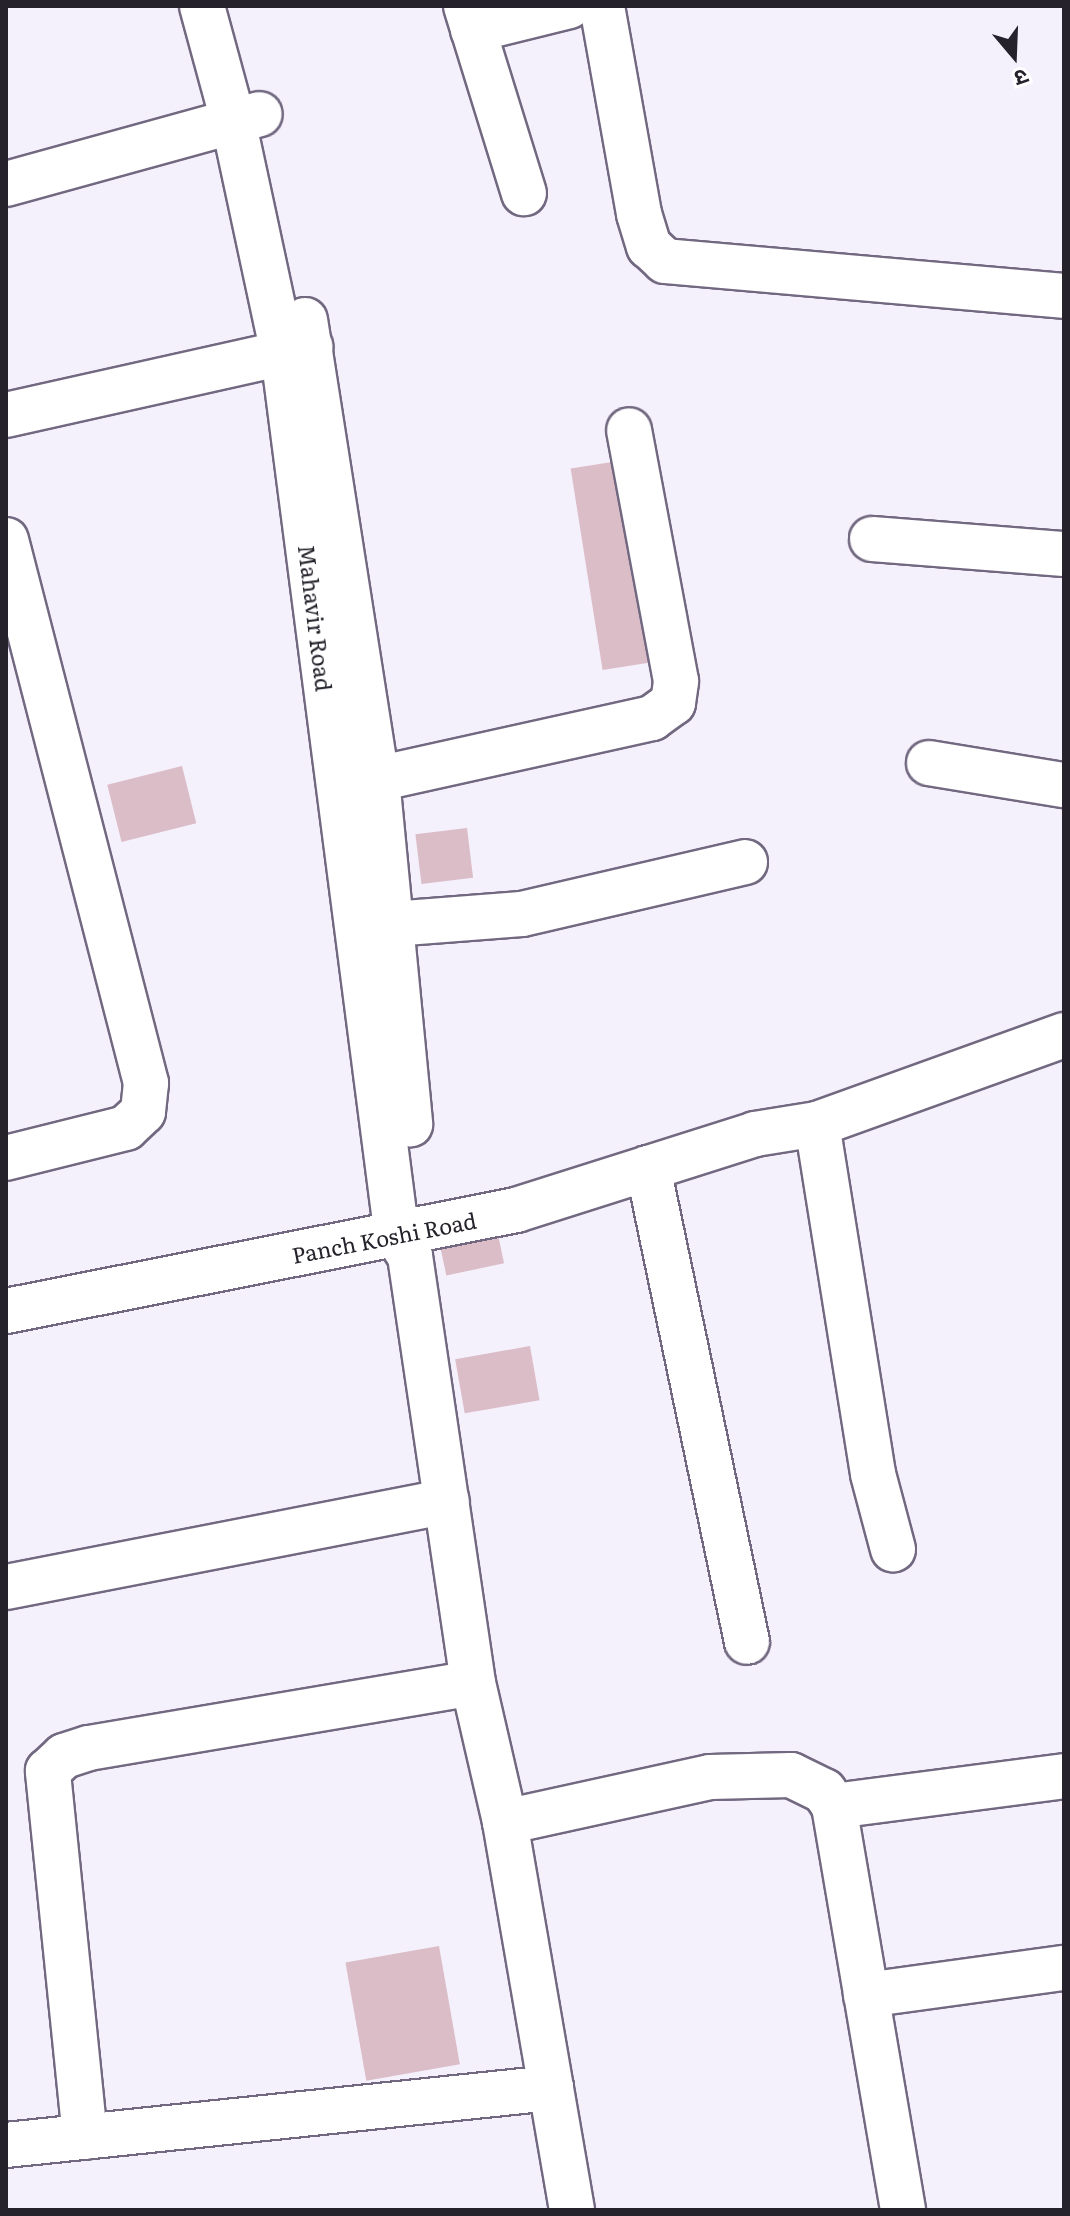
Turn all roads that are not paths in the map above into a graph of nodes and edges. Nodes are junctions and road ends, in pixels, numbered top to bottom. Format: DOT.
graph roads {
  1 [pos="202,6"];
  2 [pos="231,6"];
  3 [pos="569,6"];
  4 [pos="602,6"];
  5 [pos="470,18"];
  6 [pos="247,117"];
  7 [pos="6,184"];
  8 [pos="524,193"];
  9 [pos="1064,296"];
  10 [pos="297,351"];
  11 [pos="6,415"];
  12 [pos="629,430"];
  13 [pos="872,539"];
  14 [pos="6,540"];
  15 [pos="1064,554"];
  16 [pos="929,763"];
  17 [pos="357,780"];
  18 [pos="1064,785"];
  19 [pos="745,862"];
  20 [pos="392,924"];
  21 [pos="1064,1007"];
  22 [pos="1064,1035"];
  23 [pos="817,1124"];
  24 [pos="755,1134"];
  25 [pos="6,1158"];
  26 [pos="648,1168"];
  27 [pos="409,1241"];
  28 [pos="6,1311"];
  29 [pos="447,1501"];
  30 [pos="893,1549"];
  31 [pos="6,1587"];
  32 [pos="747,1642"];
  33 [pos="473,1683"];
  34 [pos="1064,1776"];
  35 [pos="834,1806"];
  36 [pos="505,1822"];
  37 [pos="1064,1969"];
  38 [pos="866,1995"];
  39 [pos="551,2088"];
  40 [pos="85,2137"];
  41 [pos="6,2145"];
  42 [pos="572,2210"];
  43 [pos="903,2210"];
  1 -- 6 [label="street"];
  2 -- 6 [label="street"];
  3 -- 5 [label="street"];
  4 -- 9 [label="street"];
  5 -- 8 [label="street"];
  6 -- 7 [label="street"];
  6 -- 10 [label="street"];
  10 -- 11 [label="street"];
  10 -- 17 [label="street"];
  12 -- 17 [label="street"];
  13 -- 15 [label="street"];
  14 -- 25 [label="street"];
  16 -- 18 [label="street"];
  17 -- 20 [label="street"];
  17 -- 27 [label="street"];
  19 -- 20 [label="street"];
  20 -- 27 [label="street"];
  21 -- 24 [label="street, Panch Koshi Road"];
  22 -- 23 [label="street, Panch Koshi Road"];
  23 -- 24 [label="street, Panch Koshi Road"];
  23 -- 30 [label="street"];
  24 -- 26 [label="street, Panch Koshi Road"];
  26 -- 27 [label="street, Panch Koshi Road"];
  26 -- 32 [label="street"];
  27 -- 28 [label="street, Panch Koshi Road"];
  27 -- 29 [label="street"];
  29 -- 31 [label="street"];
  29 -- 33 [label="street"];
  33 -- 36 [label="street"];
  33 -- 40 [label="street"];
  34 -- 35 [label="street"];
  35 -- 36 [label="street"];
  35 -- 38 [label="street"];
  36 -- 39 [label="street"];
  37 -- 38 [label="street"];
  38 -- 43 [label="street"];
  39 -- 40 [label="street"];
  39 -- 42 [label="street"];
  40 -- 41 [label="street"];
}
